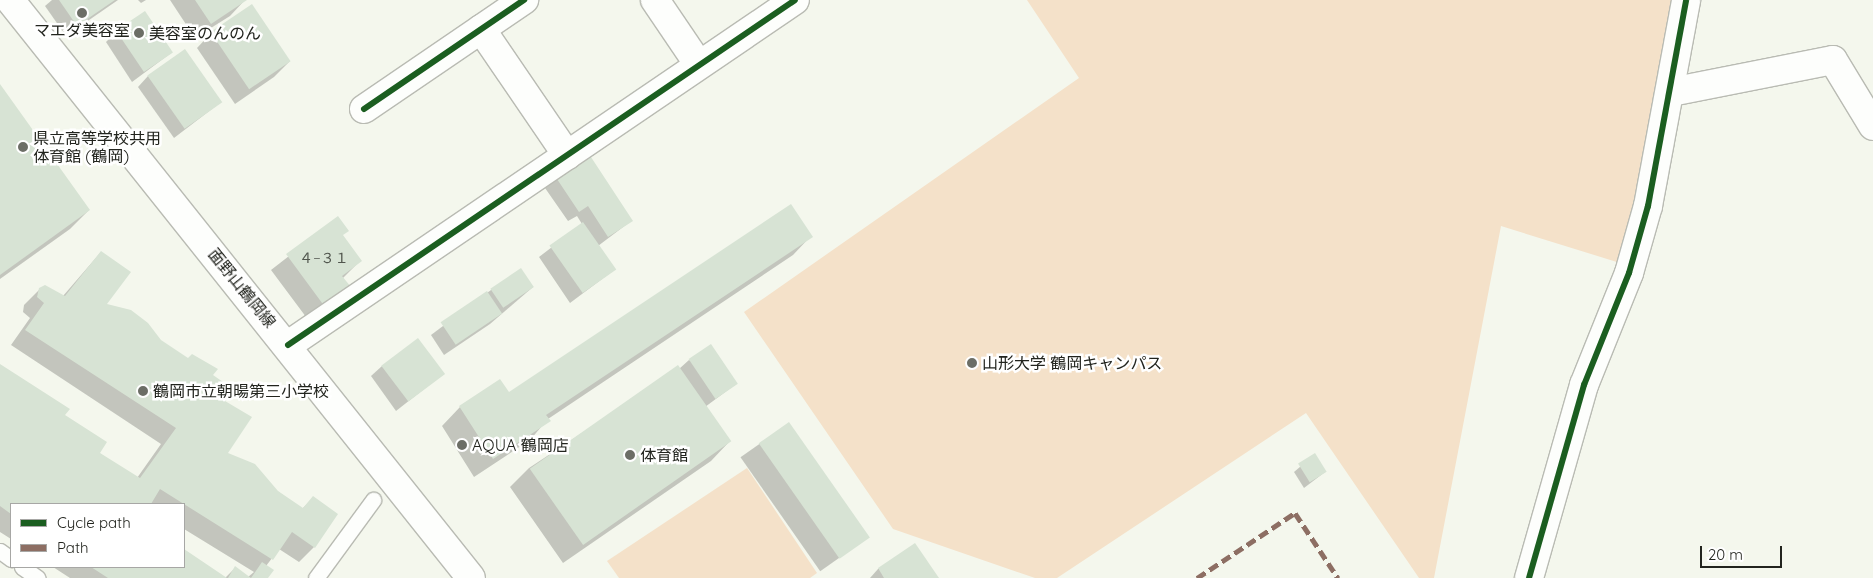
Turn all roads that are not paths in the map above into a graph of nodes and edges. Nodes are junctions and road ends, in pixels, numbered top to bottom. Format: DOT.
graph roads {
  1 [pos="10,0"];
  2 [pos="524,0"];
  3 [pos="655,0"];
  4 [pos="795,0"];
  5 [pos="1686,0"];
  6 [pos="481,29"];
  7 [pos="699,65"];
  8 [pos="1671,92"];
  9 [pos="364,109"];
  10 [pos="1873,126"];
  11 [pos="567,155"];
  12 [pos="288,345"];
  13 [pos="373,500"];
  14 [pos="23,568"];
  15 [pos="38,578"];
  16 [pos="316,578"];
  17 [pos="471,578"];
  18 [pos="1529,578"];
  1 -- 12 [label="street, 面野山鶴岡線"];
  2 -- 6 [label="street"];
  3 -- 7 [label="street"];
  4 -- 7 [label="street"];
  5 -- 8 [label="street"];
  6 -- 9 [label="street"];
  6 -- 11 [label="street"];
  7 -- 11 [label="street"];
  8 -- 10 [label="street"];
  8 -- 18 [label="street"];
  11 -- 12 [label="street"];
  12 -- 17 [label="street, 面野山鶴岡線"];
  13 -- 16 [label="lane"];
  14 -- 15 [label="lane"];
}
